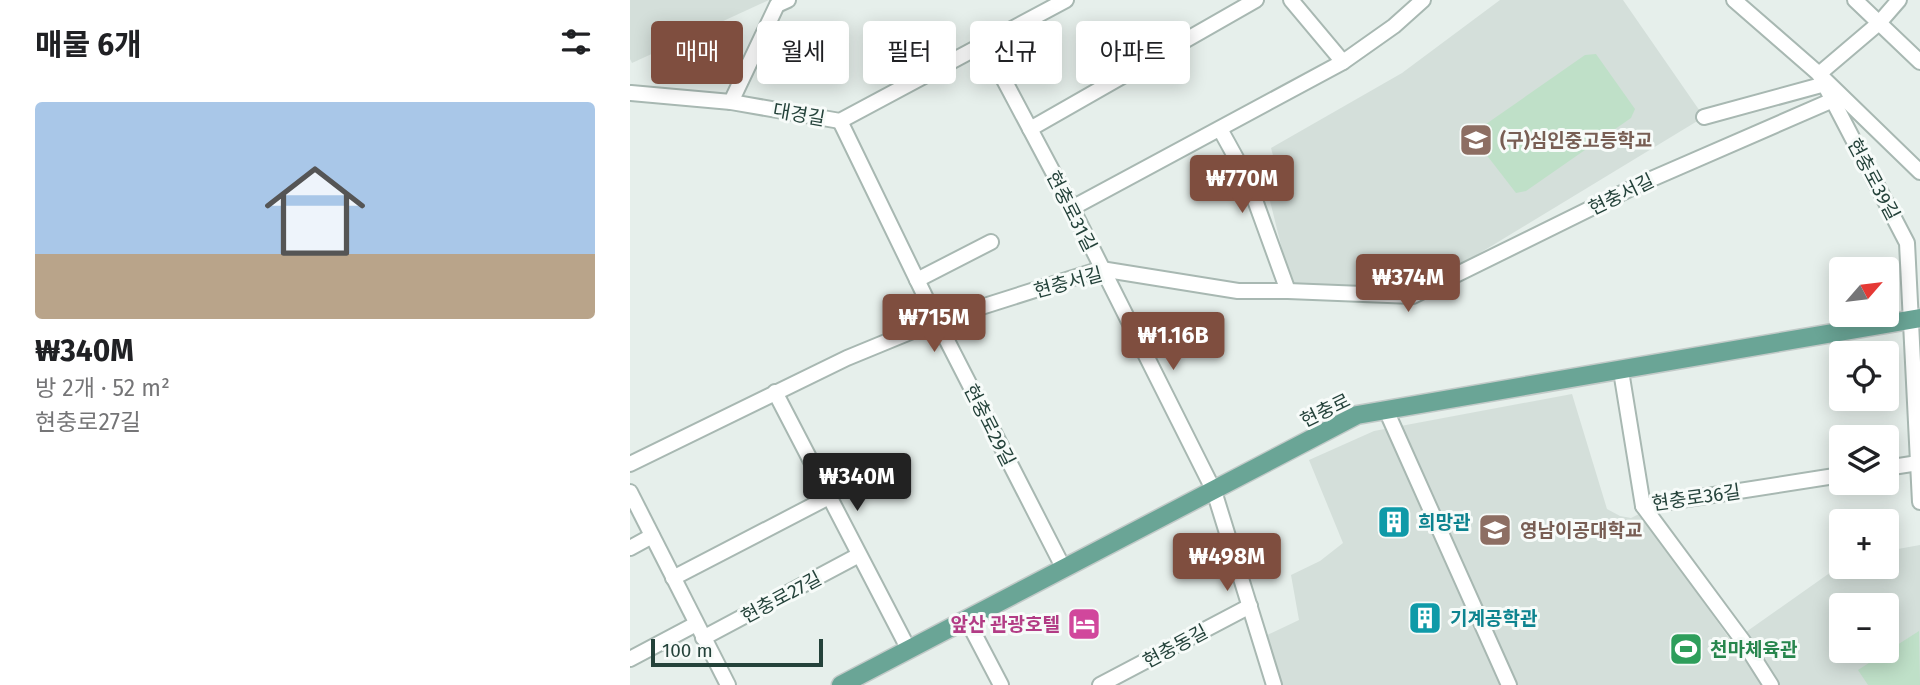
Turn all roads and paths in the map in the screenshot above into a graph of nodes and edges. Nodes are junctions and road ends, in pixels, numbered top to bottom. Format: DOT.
graph roads {
  1 [pos="788,0"];
  2 [pos="1066,0"];
  3 [pos="1256,0"];
  4 [pos="1291,0"];
  5 [pos="1423,0"];
  6 [pos="1734,0"];
  7 [pos="1855,0"];
  8 [pos="1899,0"];
  9 [pos="1027,21"];
  10 [pos="1879,23"];
  11 [pos="970,52"];
  12 [pos="1343,62"];
  13 [pos="1920,62"];
  14 [pos="1822,79"];
  15 [pos="1006,84"];
  16 [pos="630,94"];
  17 [pos="1833,100"];
  18 [pos="732,102"];
  19 [pos="1704,117"];
  20 [pos="840,121"];
  21 [pos="1030,129"];
  22 [pos="1220,129"];
  23 [pos="1920,172"];
  24 [pos="1072,208"];
  25 [pos="991,242"];
  26 [pos="1914,243"];
  27 [pos="1101,269"];
  28 [pos="917,280"];
  29 [pos="1287,291"];
  30 [pos="1915,318"];
  31 [pos="937,321"];
  32 [pos="1621,371"];
  33 [pos="775,392"];
  34 [pos="1386,410"];
  35 [pos="1918,425"];
  36 [pos="1918,463"];
  37 [pos="630,464"];
  38 [pos="1899,466"];
  39 [pos="1829,477"];
  40 [pos="1214,491"];
  41 [pos="630,492"];
  42 [pos="829,497"];
  43 [pos="1920,502"];
  44 [pos="1643,506"];
  45 [pos="652,537"];
  46 [pos="630,548"];
  47 [pos="859,555"];
  48 [pos="1064,569"];
  49 [pos="673,578"];
  50 [pos="1250,606"];
  51 [pos="967,620"];
  52 [pos="700,631"];
  53 [pos="909,650"];
  54 [pos="630,659"];
  55 [pos="728,685"];
  56 [pos="841,685"];
  57 [pos="1001,685"];
  58 [pos="1100,685"];
  59 [pos="1274,685"];
  60 [pos="1509,685"];
  61 [pos="1771,685"];
  1 -- 18 [label="street"];
  2 -- 9 [label="street, 대경길"];
  3 -- 21 [label="street"];
  4 -- 12 [label="street"];
  5 -- 12 [label="street"];
  6 -- 14 [label="street, 현충로39길"];
  7 -- 10 [label="street"];
  8 -- 10 [label="street"];
  10 -- 13 [label="street"];
  10 -- 14 [label="street"];
  11 -- 20 [label="street, 대경길"];
  12 -- 22 [label="street"];
  14 -- 17 [label="street, 현충로39길"];
  14 -- 19 [label="street"];
  14 -- 23 [label="street, 현충로39길"];
  15 -- 21 [label="street, 현충로31길"];
  16 -- 18 [label="street, 대경길"];
  17 -- 26 [label="street, 현충로39길"];
  17 -- 29 [label="street, 현충서길"];
  18 -- 20 [label="street, 대경길"];
  20 -- 28 [label="street, 현충로29길"];
  21 -- 24 [label="street, 현충로31길"];
  22 -- 24 [label="street"];
  22 -- 29 [label="street"];
  24 -- 27 [label="street, 현충로31길"];
  25 -- 28 [label="street"];
  26 -- 30 [label="street, 현충로39길"];
  27 -- 29 [label="street, 현충서길"];
  27 -- 31 [label="street, 현충서길"];
  27 -- 40 [label="street, 현충로31길"];
  28 -- 31 [label="street, 현충로29길"];
  30 -- 32 [label="main road, 현충로"];
  30 -- 35 [label="street, 현충로39길"];
  31 -- 33 [label="street, 현충서길"];
  31 -- 48 [label="street, 현충로29길"];
  32 -- 34 [label="main road, 현충로"];
  32 -- 44 [label="street, 현충로36길"];
  33 -- 37 [label="street, 현충서길"];
  33 -- 42 [label="street"];
  34 -- 40 [label="main road, 현충로"];
  34 -- 60 [label="street"];
  35 -- 36 [label="street, 현충로39길"];
  36 -- 38 [label="street"];
  36 -- 43 [label="street, 현충로39길"];
  39 -- 44 [label="street, 현충로36길"];
  40 -- 48 [label="main road, 현충로"];
  40 -- 50 [label="street, 현충로31길"];
  41 -- 45 [label="street"];
  42 -- 47 [label="street"];
  42 -- 49 [label="street"];
  44 -- 61 [label="street"];
  45 -- 46 [label="street"];
  45 -- 49 [label="street"];
  47 -- 52 [label="street, 현충로27길"];
  47 -- 53 [label="street"];
  48 -- 51 [label="main road, 현충로"];
  49 -- 52 [label="street"];
  50 -- 58 [label="street, 현충동길"];
  50 -- 59 [label="street, 현충로31길"];
  51 -- 53 [label="main road, 현충로"];
  51 -- 57 [label="street"];
  52 -- 54 [label="street, 현충로27길"];
  52 -- 55 [label="street"];
  53 -- 56 [label="main road, 현충로"];
}
